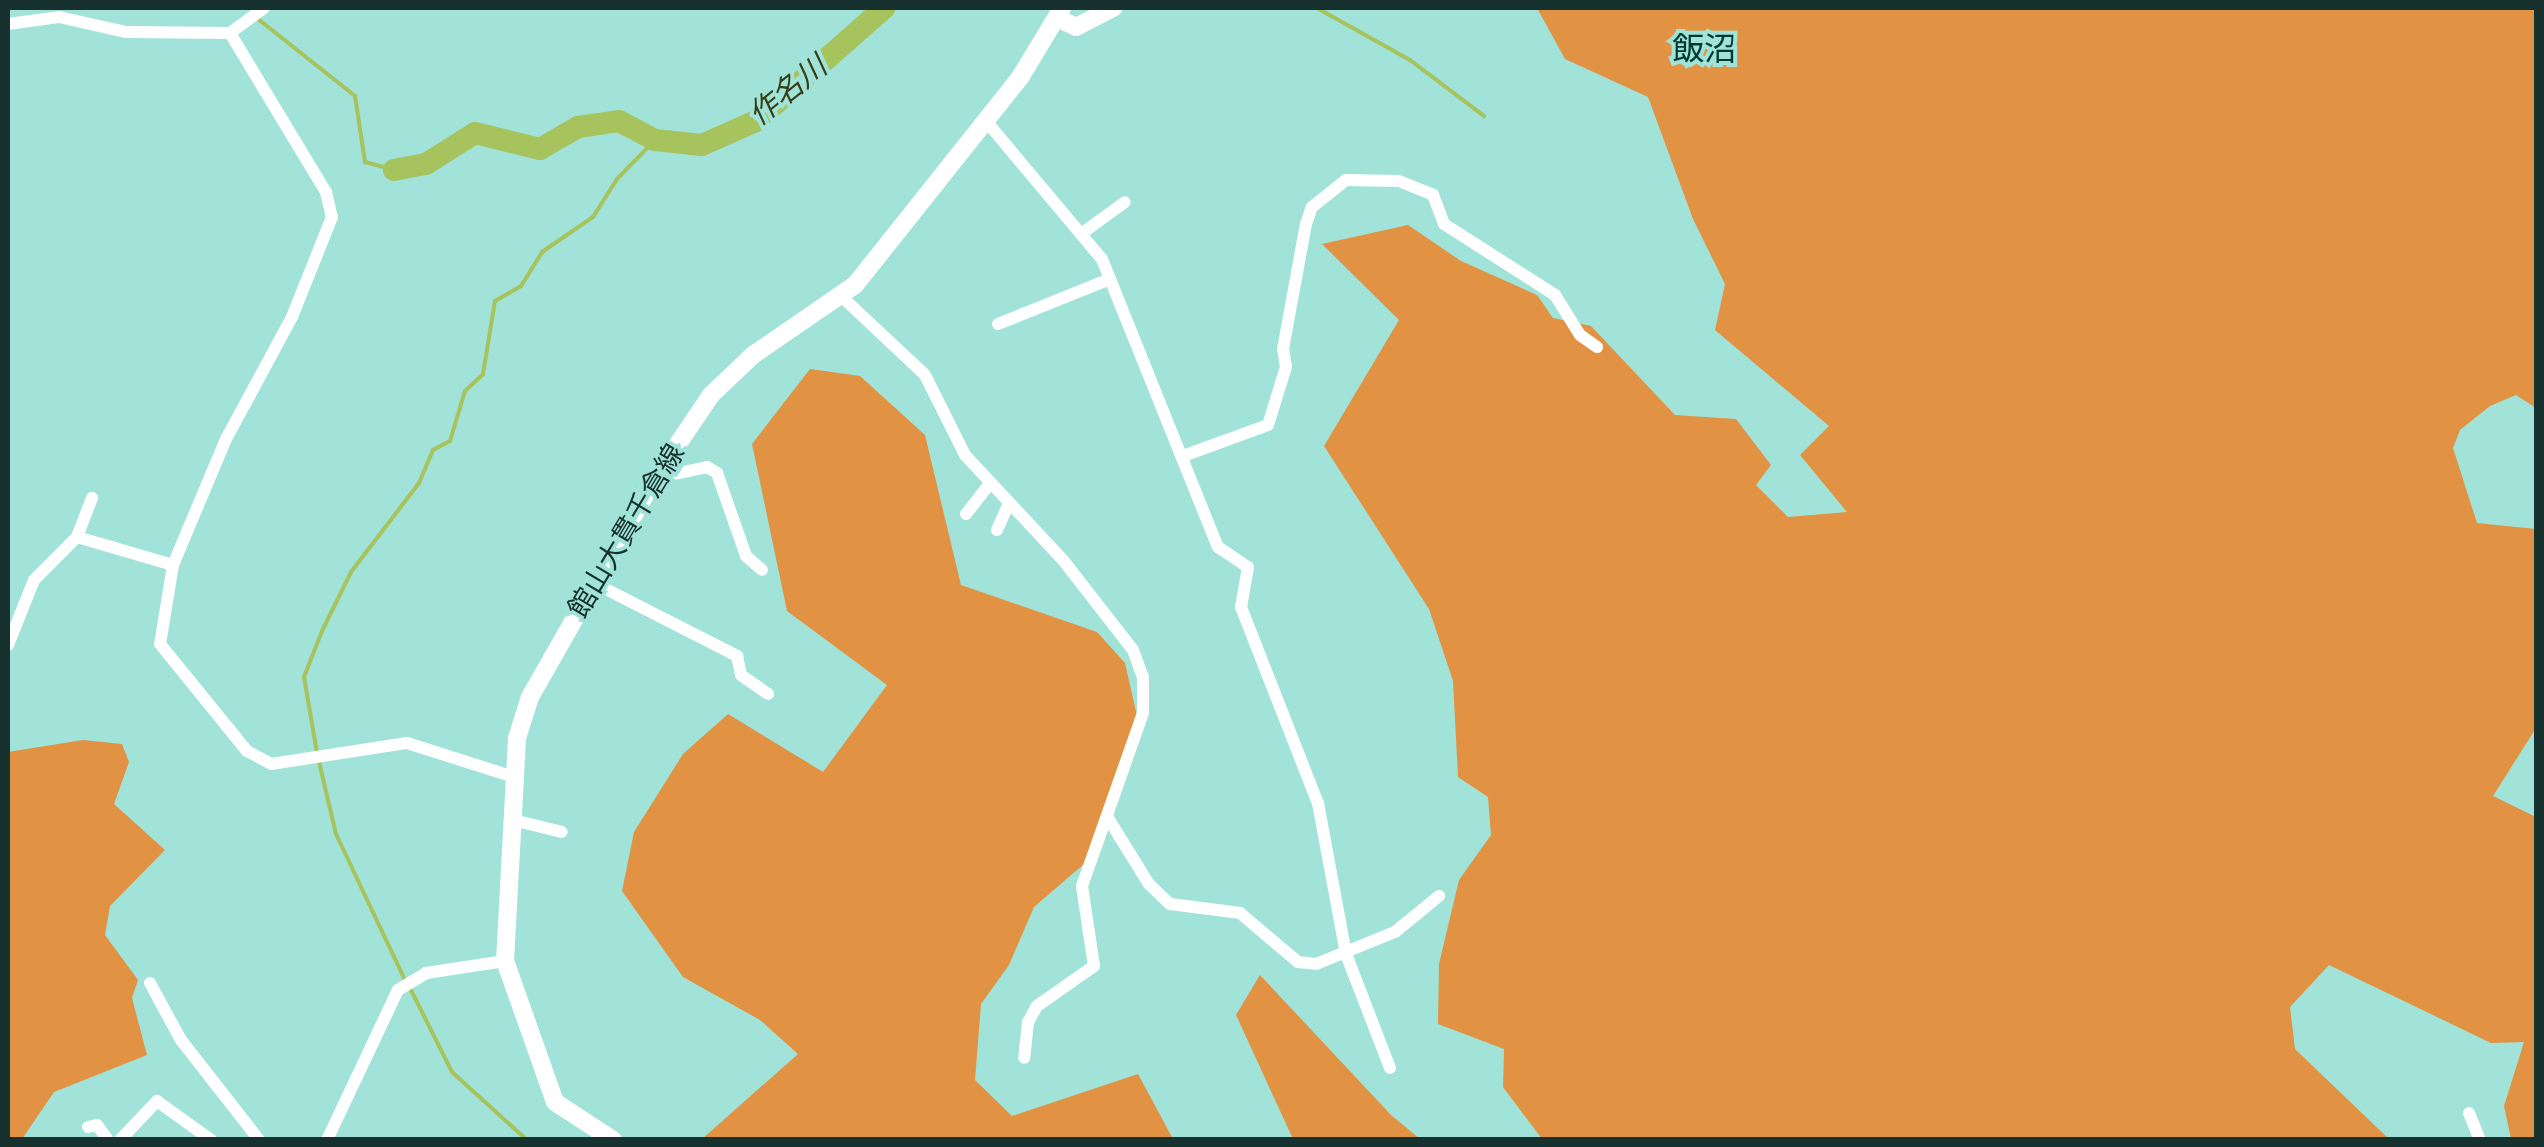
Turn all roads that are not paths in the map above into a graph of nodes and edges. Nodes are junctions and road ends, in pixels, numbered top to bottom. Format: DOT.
graph roads {
  1 [pos="1113,8"];
  2 [pos="262,9"];
  3 [pos="1060,13"];
  4 [pos="8,24"];
  5 [pos="236,29"];
  6 [pos="986,122"];
  7 [pos="1125,202"];
  8 [pos="1081,234"];
  9 [pos="1110,279"];
  10 [pos="841,296"];
  11 [pos="998,324"];
  12 [pos="1598,347"];
  13 [pos="1183,456"];
  14 [pos="654,478"];
  15 [pos="990,483"];
  16 [pos="92,498"];
  17 [pos="1009,503"];
  18 [pos="966,514"];
  19 [pos="997,530"];
  20 [pos="78,538"];
  21 [pos="174,565"];
  22 [pos="762,570"];
  23 [pos="594,583"];
  24 [pos="8,644"];
  25 [pos="768,694"];
  26 [pos="514,778"];
  27 [pos="1108,818"];
  28 [pos="513,820"];
  29 [pos="562,832"];
  30 [pos="1439,896"];
  31 [pos="1346,954"];
  32 [pos="506,961"];
  33 [pos="150,983"];
  34 [pos="1024,1058"];
  35 [pos="1390,1068"];
  36 [pos="2470,1113"];
  37 [pos="88,1128"];
  38 [pos="108,1140"];
  39 [pos="120,1140"];
  40 [pos="211,1140"];
  41 [pos="259,1140"];
  42 [pos="327,1140"];
  43 [pos="613,1140"];
  44 [pos="2480,1140"];
  1 -- 3 [label="main road, 館山大貫千倉線"];
  2 -- 5 [label="street"];
  3 -- 6 [label="main road, 館山大貫千倉線"];
  4 -- 5 [label="street"];
  5 -- 21 [label="street"];
  6 -- 8 [label="street"];
  6 -- 10 [label="main road, 館山大貫千倉線"];
  7 -- 8 [label="street"];
  8 -- 9 [label="street"];
  9 -- 11 [label="street"];
  9 -- 13 [label="street"];
  10 -- 14 [label="main road, 館山大貫千倉線"];
  10 -- 15 [label="street"];
  12 -- 13 [label="street"];
  13 -- 31 [label="street"];
  14 -- 22 [label="street"];
  14 -- 23 [label="main road, 館山大貫千倉線"];
  15 -- 17 [label="street"];
  15 -- 18 [label="street"];
  16 -- 20 [label="street"];
  17 -- 19 [label="street"];
  17 -- 27 [label="street"];
  20 -- 21 [label="street"];
  20 -- 24 [label="street"];
  21 -- 26 [label="street"];
  23 -- 25 [label="street"];
  23 -- 26 [label="main road, 館山大貫千倉線"];
  26 -- 28 [label="main road, 館山大貫千倉線"];
  27 -- 31 [label="street"];
  27 -- 34 [label="street"];
  28 -- 29 [label="street"];
  28 -- 32 [label="main road, 館山大貫千倉線"];
  30 -- 31 [label="street"];
  31 -- 35 [label="street"];
  32 -- 42 [label="street"];
  32 -- 43 [label="main road, 館山大貫千倉線"];
  33 -- 41 [label="street"];
  36 -- 44 [label="street"];
  37 -- 38 [label="street"];
  39 -- 40 [label="street"];
}
